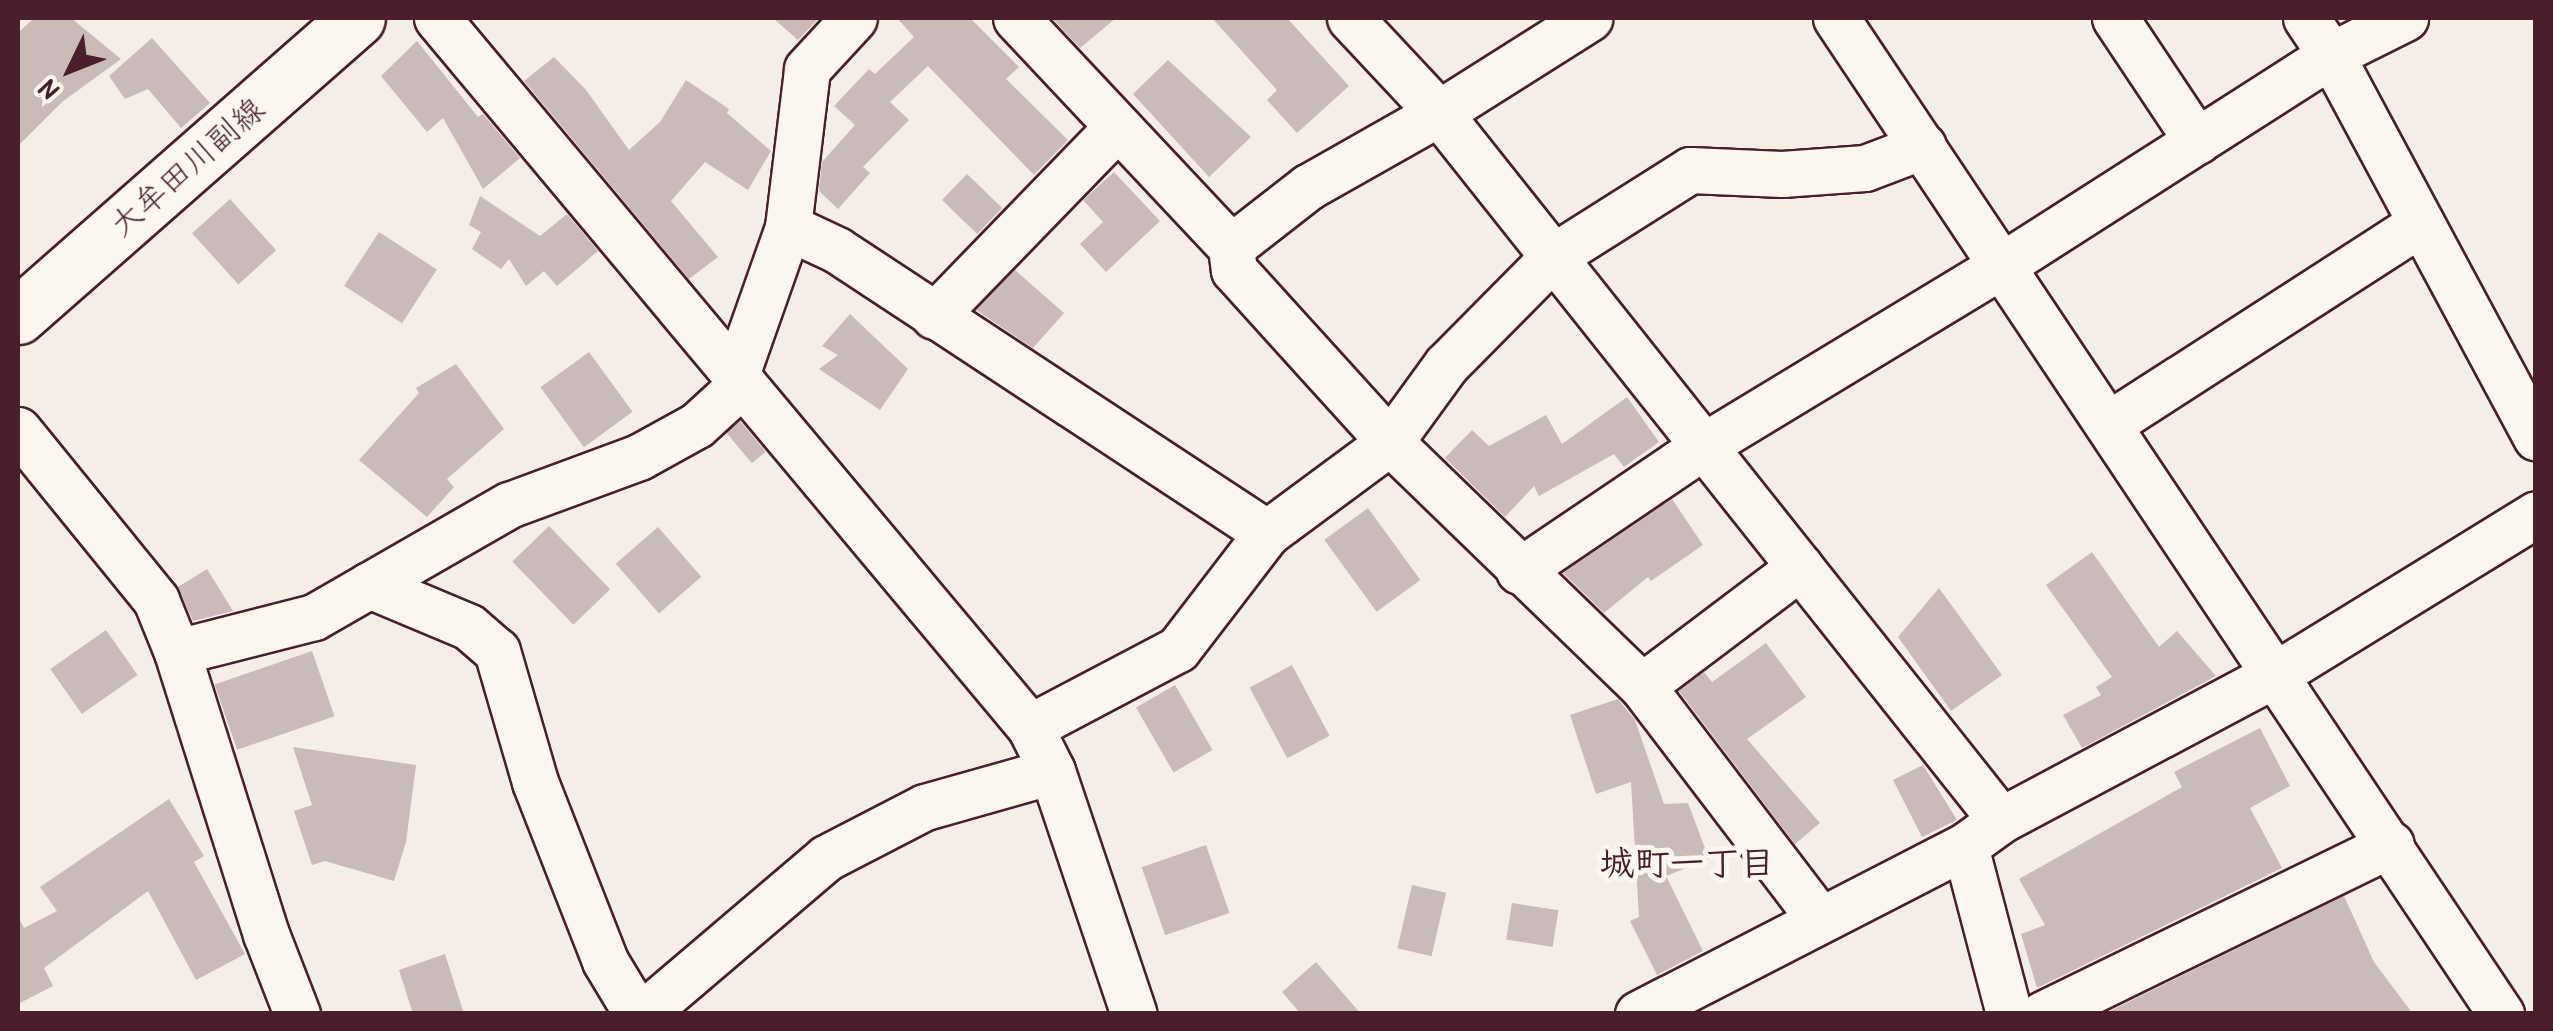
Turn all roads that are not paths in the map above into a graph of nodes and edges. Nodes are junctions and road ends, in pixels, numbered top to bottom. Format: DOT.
graph roads {
  1 [pos="358,18"];
  2 [pos="437,18"];
  3 [pos="854,18"];
  4 [pos="1016,18"];
  5 [pos="1350,18"];
  6 [pos="1588,18"];
  7 [pos="1836,18"];
  8 [pos="2115,18"];
  9 [pos="2306,18"];
  10 [pos="2404,18"];
  11 [pos="2332,55"];
  12 [pos="1439,113"];
  13 [pos="1118,126"];
  14 [pos="2196,141"];
  15 [pos="1923,146"];
  16 [pos="2421,222"];
  17 [pos="788,227"];
  18 [pos="1231,248"];
  19 [pos="1554,256"];
  20 [pos="2001,266"];
  21 [pos="18,316"];
  22 [pos="934,316"];
  23 [pos="739,379"];
  24 [pos="2109,424"];
  25 [pos="18,430"];
  26 [pos="2536,437"];
  27 [pos="1390,442"];
  28 [pos="1705,445"];
  29 [pos="2536,514"];
  30 [pos="1267,533"];
  31 [pos="1800,566"];
  32 [pos="1520,571"];
  33 [pos="368,585"];
  34 [pos="177,652"];
  35 [pos="2278,673"];
  36 [pos="1642,686"];
  37 [pos="1030,726"];
  38 [pos="1052,771"];
  39 [pos="1983,833"];
  40 [pos="2391,844"];
  41 [pos="1819,918"];
  42 [pos="297,1014"];
  43 [pos="640,1014"];
  44 [pos="1134,1014"];
  45 [pos="1638,1014"];
  46 [pos="2009,1014"];
  47 [pos="2044,1014"];
  48 [pos="2501,1014"];
  1 -- 21 [label="main road, 大牟田川副線"];
  2 -- 23 [label="street"];
  3 -- 17 [label="street"];
  4 -- 13 [label="street"];
  5 -- 12 [label="street"];
  6 -- 12 [label="street"];
  7 -- 15 [label="street"];
  8 -- 14 [label="street"];
  9 -- 11 [label="street"];
  10 -- 11 [label="street"];
  11 -- 14 [label="street"];
  11 -- 16 [label="street"];
  12 -- 18 [label="street"];
  12 -- 19 [label="street"];
  13 -- 18 [label="street"];
  13 -- 22 [label="street"];
  14 -- 20 [label="street"];
  15 -- 19 [label="street"];
  15 -- 20 [label="street"];
  16 -- 24 [label="street"];
  16 -- 26 [label="street"];
  17 -- 22 [label="street"];
  17 -- 23 [label="street"];
  18 -- 27 [label="street"];
  19 -- 27 [label="street"];
  19 -- 28 [label="street"];
  20 -- 24 [label="street"];
  20 -- 28 [label="street"];
  22 -- 30 [label="street"];
  23 -- 33 [label="street"];
  23 -- 37 [label="street"];
  24 -- 35 [label="street"];
  25 -- 34 [label="street"];
  27 -- 30 [label="street"];
  27 -- 32 [label="street"];
  28 -- 31 [label="street"];
  28 -- 32 [label="street"];
  29 -- 35 [label="street"];
  30 -- 37 [label="street"];
  31 -- 36 [label="street"];
  31 -- 39 [label="street"];
  32 -- 36 [label="street"];
  33 -- 34 [label="street"];
  33 -- 43 [label="street"];
  34 -- 42 [label="street"];
  35 -- 39 [label="street"];
  35 -- 40 [label="street"];
  36 -- 41 [label="street"];
  37 -- 38 [label="street"];
  38 -- 43 [label="street"];
  38 -- 44 [label="street"];
  39 -- 41 [label="street"];
  39 -- 46 [label="street"];
  40 -- 47 [label="street"];
  40 -- 48 [label="street"];
  41 -- 45 [label="street"];
}
